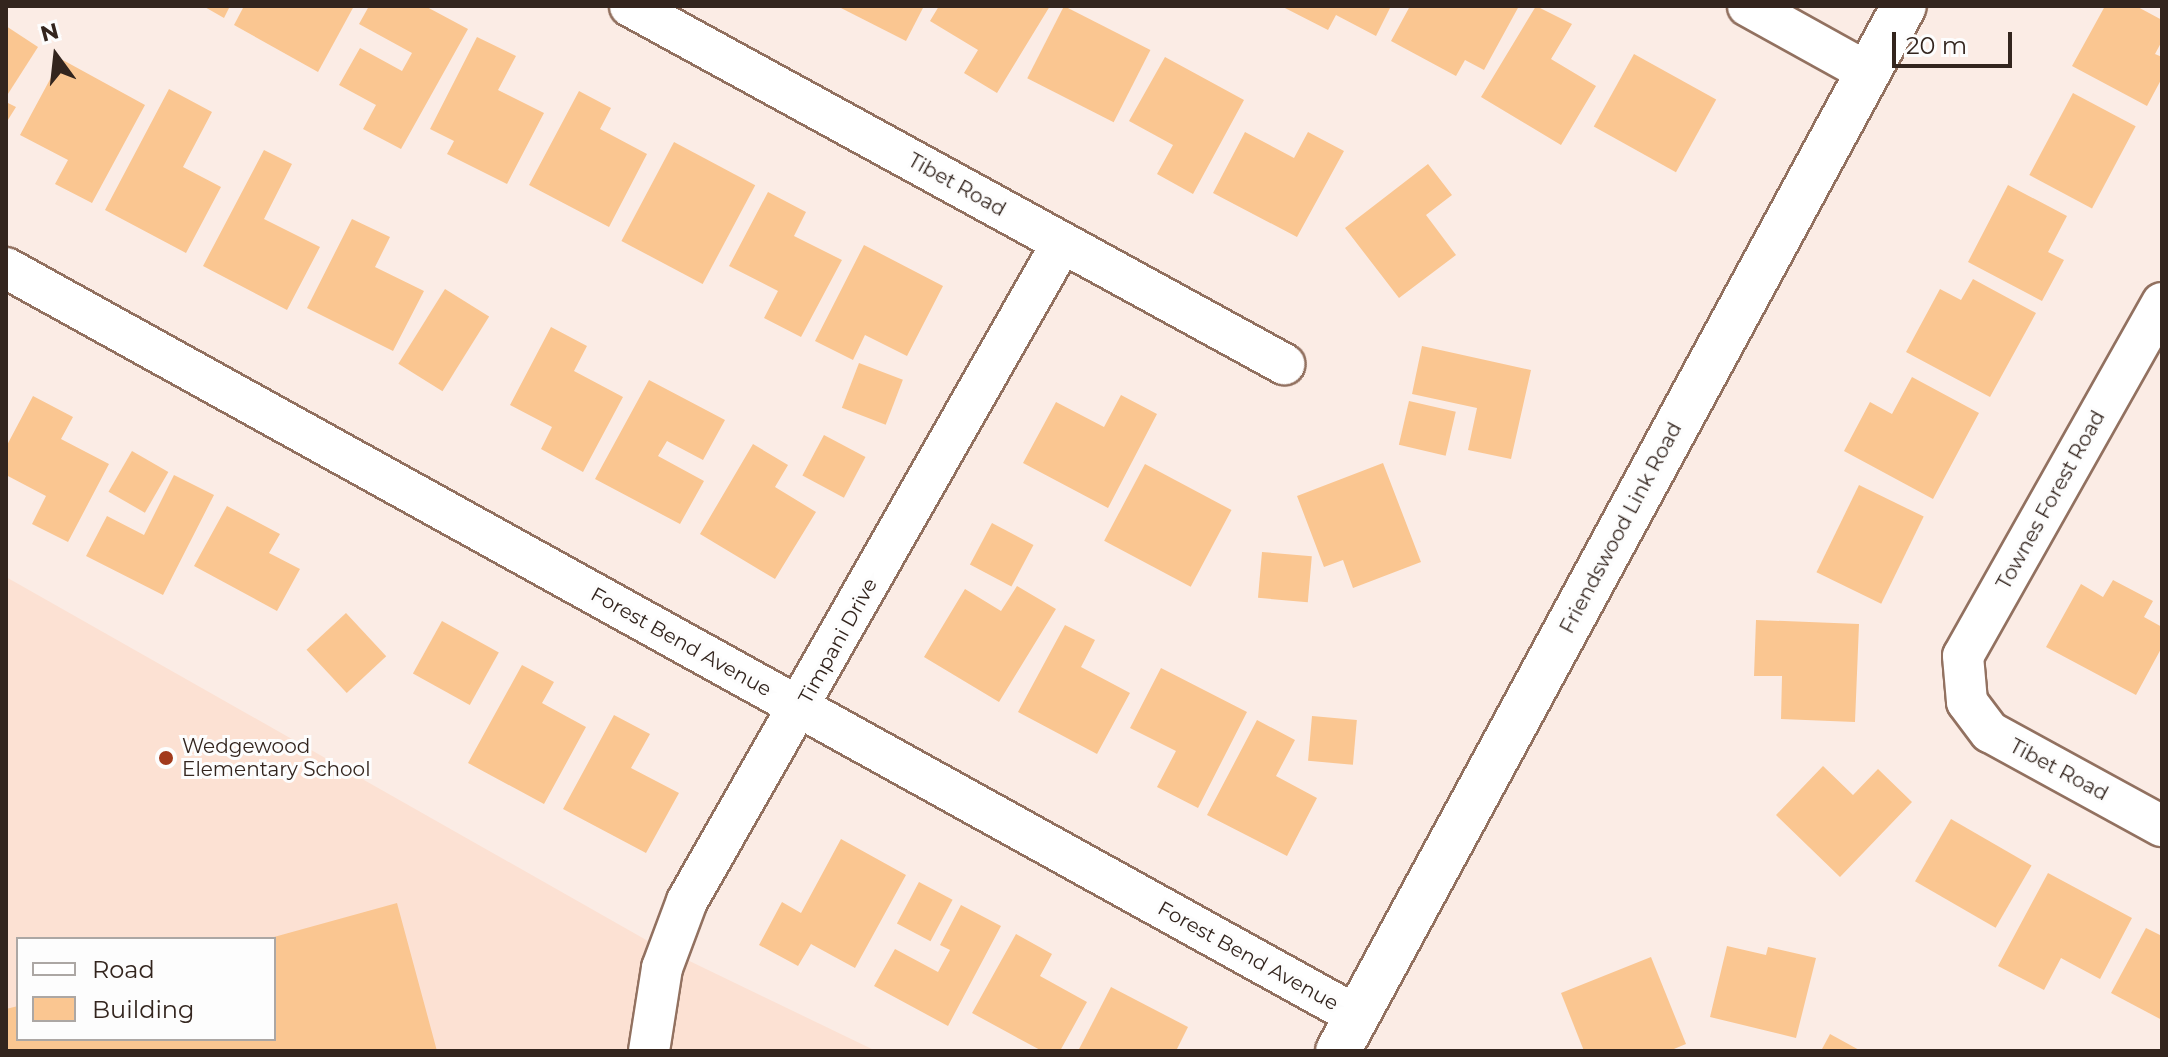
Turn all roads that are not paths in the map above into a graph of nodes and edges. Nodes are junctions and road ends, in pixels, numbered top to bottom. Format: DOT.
graph roads {
  1 [pos="630,6"];
  2 [pos="1748,6"];
  3 [pos="1904,6"];
  4 [pos="1867,72"];
  5 [pos="1062,243"];
  6 [pos="6,268"];
  7 [pos="2162,303"];
  8 [pos="1284,364"];
  9 [pos="1967,702"];
  10 [pos="801,708"];
  11 [pos="2162,826"];
  12 [pos="1347,1033"];
  13 [pos="649,1051"];
  1 -- 5 [label="street, Tibet Road"];
  2 -- 4 [label="street"];
  3 -- 4 [label="main road, Friendswood Link Road"];
  4 -- 12 [label="main road, Friendswood Link Road"];
  5 -- 8 [label="street, Tibet Road"];
  5 -- 10 [label="street, Timpani Drive"];
  6 -- 10 [label="street, Forest Bend Avenue"];
  7 -- 9 [label="street, Townes Forest Road"];
  9 -- 11 [label="street, Tibet Road"];
  10 -- 12 [label="street, Forest Bend Avenue"];
  10 -- 13 [label="street, Timpani Drive"];
}
